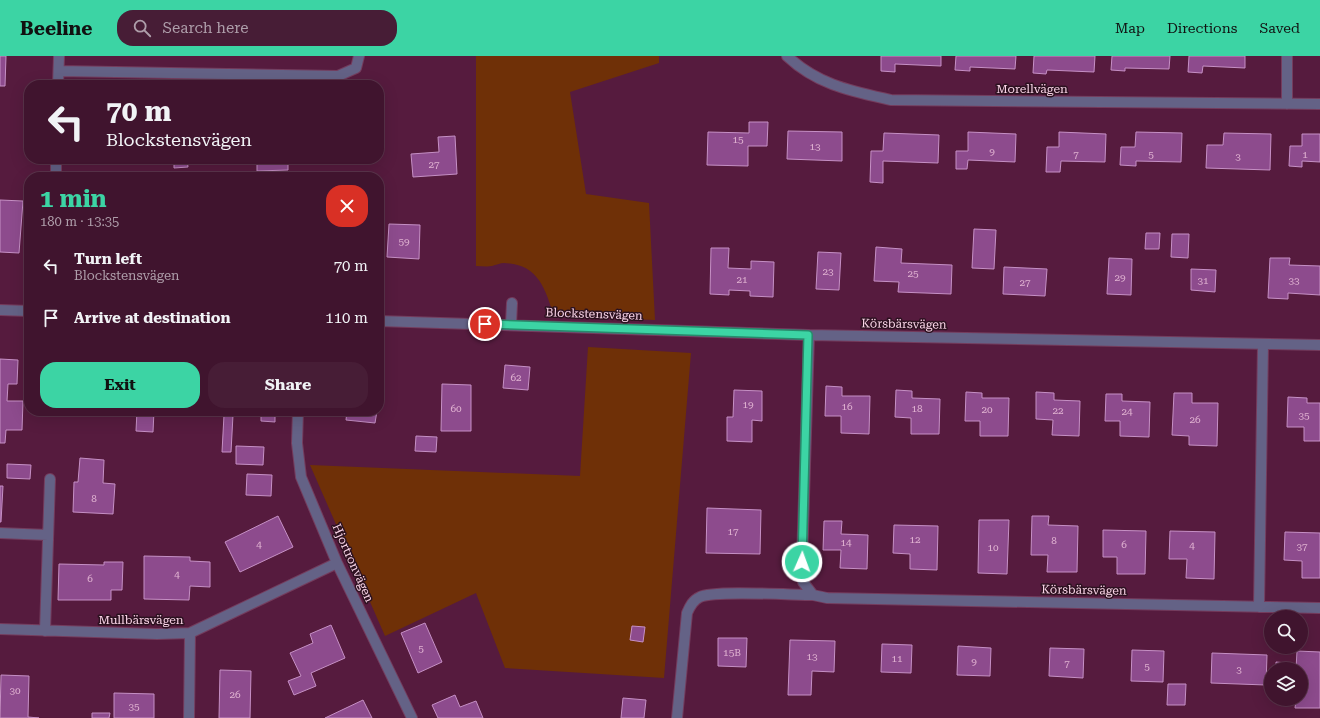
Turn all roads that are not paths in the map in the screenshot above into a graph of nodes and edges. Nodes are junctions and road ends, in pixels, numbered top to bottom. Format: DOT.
graph roads {
  1 [pos="59,56"];
  2 [pos="359,56"];
  3 [pos="787,56"];
  4 [pos="1288,56"];
  5 [pos="59,71"];
  6 [pos="58,80"];
  7 [pos="1287,104"];
  8 [pos="1320,104"];
  9 [pos="512,303"];
  10 [pos="0,310"];
  11 [pos="24,311"];
  12 [pos="384,321"];
  13 [pos="510,324"];
  14 [pos="808,335"];
  15 [pos="1263,344"];
  16 [pos="1320,345"];
  17 [pos="298,416"];
  18 [pos="50,479"];
  19 [pos="0,533"];
  20 [pos="48,535"];
  21 [pos="337,563"];
  22 [pos="813,595"];
  23 [pos="1259,607"];
  24 [pos="1320,608"];
  25 [pos="0,630"];
  26 [pos="45,631"];
  27 [pos="190,633"];
  28 [pos="189,718"];
  29 [pos="412,718"];
  30 [pos="677,718"];
  1 -- 5 [label="street"];
  2 -- 5 [label="street"];
  3 -- 7 [label="street, Morellvägen"];
  4 -- 7 [label="street"];
  5 -- 6 [label="street"];
  7 -- 8 [label="street, Morellvägen"];
  9 -- 13 [label="street"];
  10 -- 11 [label="street"];
  12 -- 13 [label="street, Blockstensvägen"];
  13 -- 14 [label="street, Blockstensvägen"];
  14 -- 15 [label="street, Körsbärsvägen"];
  14 -- 22 [label="street"];
  15 -- 16 [label="street, Körsbärsvägen"];
  15 -- 23 [label="street"];
  17 -- 21 [label="street, Hjortronvägen"];
  18 -- 20 [label="street"];
  19 -- 20 [label="street"];
  20 -- 26 [label="street"];
  21 -- 27 [label="street, Mullbärsvägen"];
  21 -- 29 [label="street, Hjortronvägen"];
  22 -- 23 [label="street, Körsbärsvägen"];
  22 -- 30 [label="street, Körsbärsvägen"];
  23 -- 24 [label="street, Körsbärsvägen"];
  25 -- 26 [label="street, Mullbärsvägen"];
  26 -- 27 [label="street, Mullbärsvägen"];
  27 -- 28 [label="street"];
}
